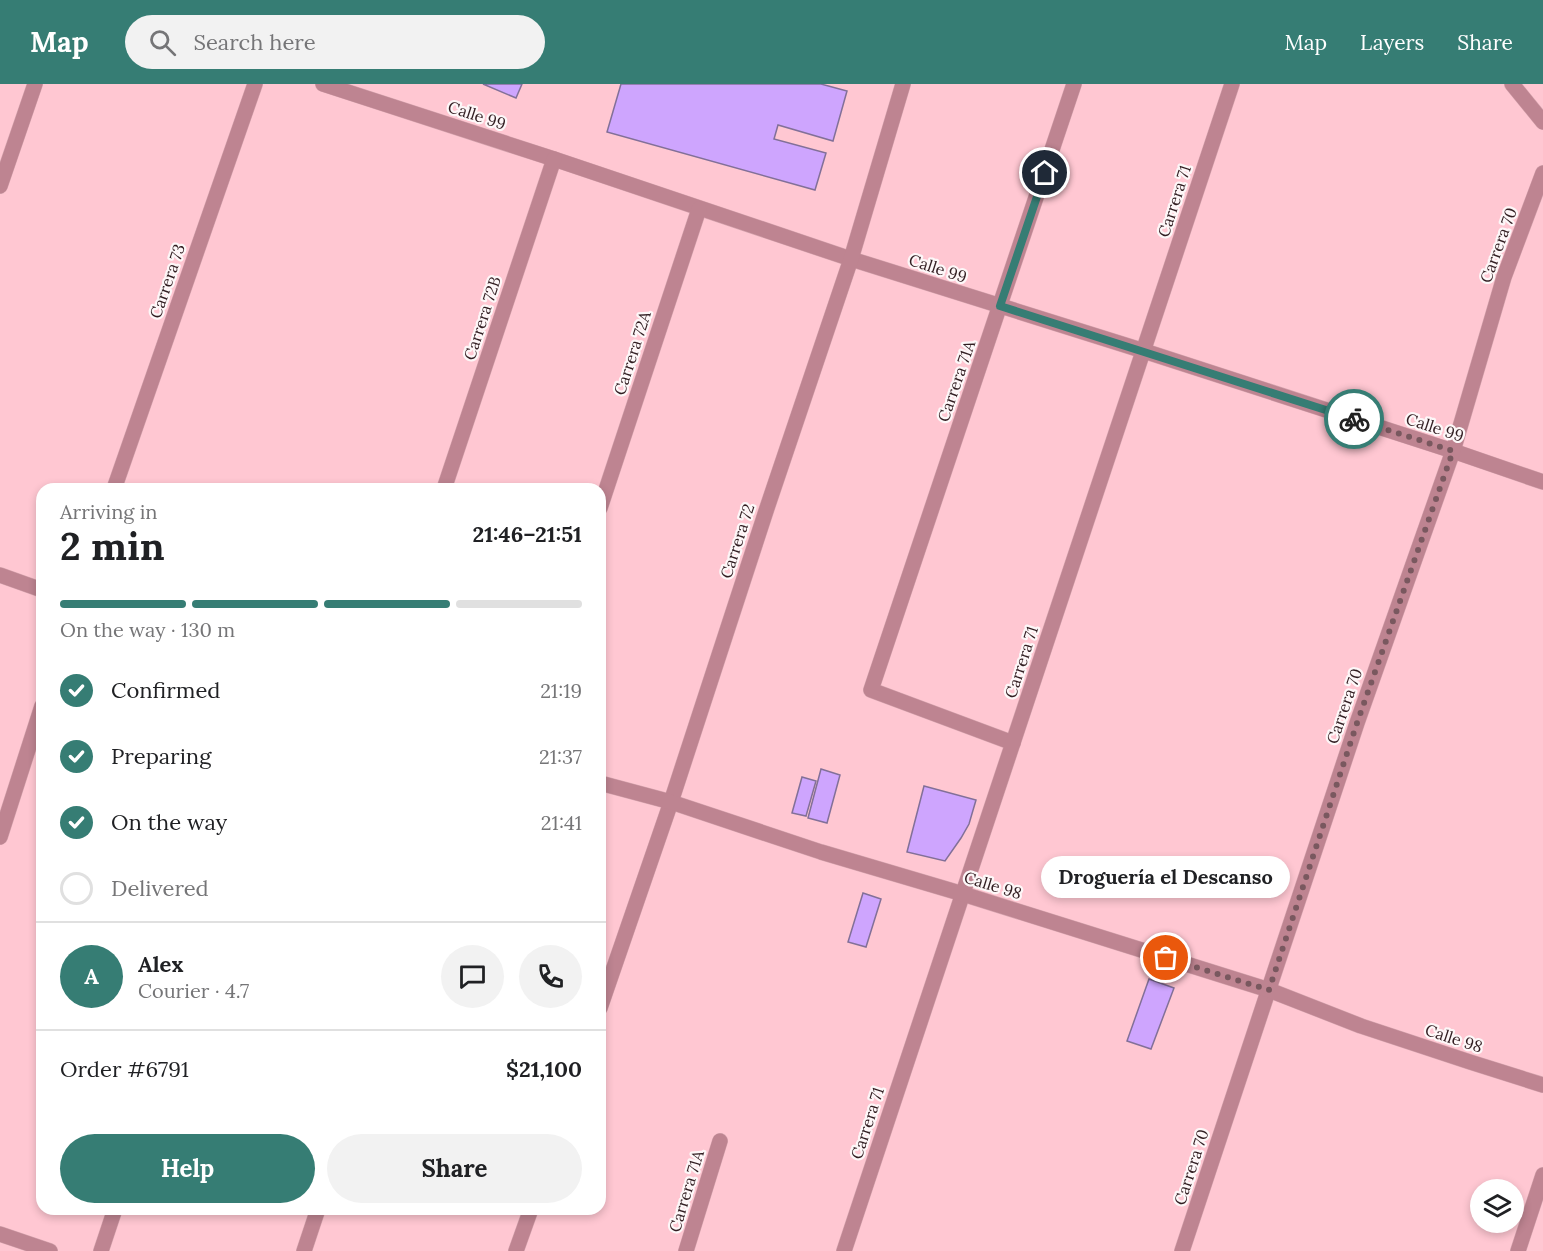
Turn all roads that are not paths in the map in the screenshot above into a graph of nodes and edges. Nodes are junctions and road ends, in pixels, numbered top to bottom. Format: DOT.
graph roads {
  1 [pos="35,84"];
  2 [pos="255,84"];
  3 [pos="323,84"];
  4 [pos="903,84"];
  5 [pos="1074,84"];
  6 [pos="1232,84"];
  7 [pos="1512,84"];
  8 [pos="1543,122"];
  9 [pos="554,159"];
  10 [pos="1543,173"];
  11 [pos="0,186"];
  12 [pos="699,209"];
  13 [pos="851,259"];
  14 [pos="1000,306"];
  15 [pos="1144,351"];
  16 [pos="1453,451"];
  17 [pos="1543,482"];
  18 [pos="116,483"];
  19 [pos="446,483"];
  20 [pos="606,490"];
  21 [pos="0,575"];
  22 [pos="36,588"];
  23 [pos="36,725"];
  24 [pos="1013,743"];
  25 [pos="606,785"];
  26 [pos="671,802"];
  27 [pos="0,837"];
  28 [pos="963,894"];
  29 [pos="1269,990"];
  30 [pos="606,991"];
  31 [pos="1543,1085"];
  32 [pos="720,1141"];
  33 [pos="1543,1175"];
  34 [pos="113,1215"];
  35 [pos="316,1215"];
  36 [pos="529,1215"];
  37 [pos="0,1234"];
  38 [pos="50,1251"];
  39 [pos="101,1251"];
  40 [pos="304,1251"];
  41 [pos="516,1251"];
  42 [pos="686,1251"];
  43 [pos="844,1251"];
  44 [pos="1182,1251"];
  45 [pos="1518,1251"];
  1 -- 11 [label="street"];
  2 -- 18 [label="street, Carrera 73"];
  3 -- 9 [label="street, Calle 99"];
  4 -- 13 [label="street, Carrera 72"];
  5 -- 14 [label="street, Carrera 71A"];
  6 -- 15 [label="street, Carrera 71"];
  7 -- 8 [label="street"];
  9 -- 12 [label="street, Calle 99"];
  9 -- 19 [label="street, Carrera 72B"];
  10 -- 16 [label="street, Carrera 70"];
  12 -- 13 [label="street, Calle 99"];
  12 -- 20 [label="street, Carrera 72A"];
  13 -- 14 [label="street, Calle 99"];
  13 -- 26 [label="street, Carrera 72"];
  14 -- 15 [label="street, Calle 99"];
  14 -- 24 [label="street, Carrera 71A"];
  15 -- 16 [label="street, Calle 99"];
  15 -- 24 [label="street, Carrera 71"];
  16 -- 17 [label="street, Calle 99"];
  16 -- 29 [label="street, Carrera 70"];
  21 -- 22 [label="street"];
  23 -- 27 [label="street"];
  24 -- 28 [label="street, Carrera 71"];
  25 -- 26 [label="street, Calle 98"];
  26 -- 28 [label="street, Calle 98"];
  26 -- 30 [label="street, Carrera 72"];
  28 -- 29 [label="street, Calle 98"];
  28 -- 43 [label="street, Carrera 71"];
  29 -- 31 [label="street, Calle 98"];
  29 -- 44 [label="street, Carrera 70"];
  32 -- 42 [label="street, Carrera 71A"];
  33 -- 45 [label="street"];
  34 -- 39 [label="street"];
  35 -- 40 [label="street"];
  36 -- 41 [label="street"];
  37 -- 38 [label="street"];
}
